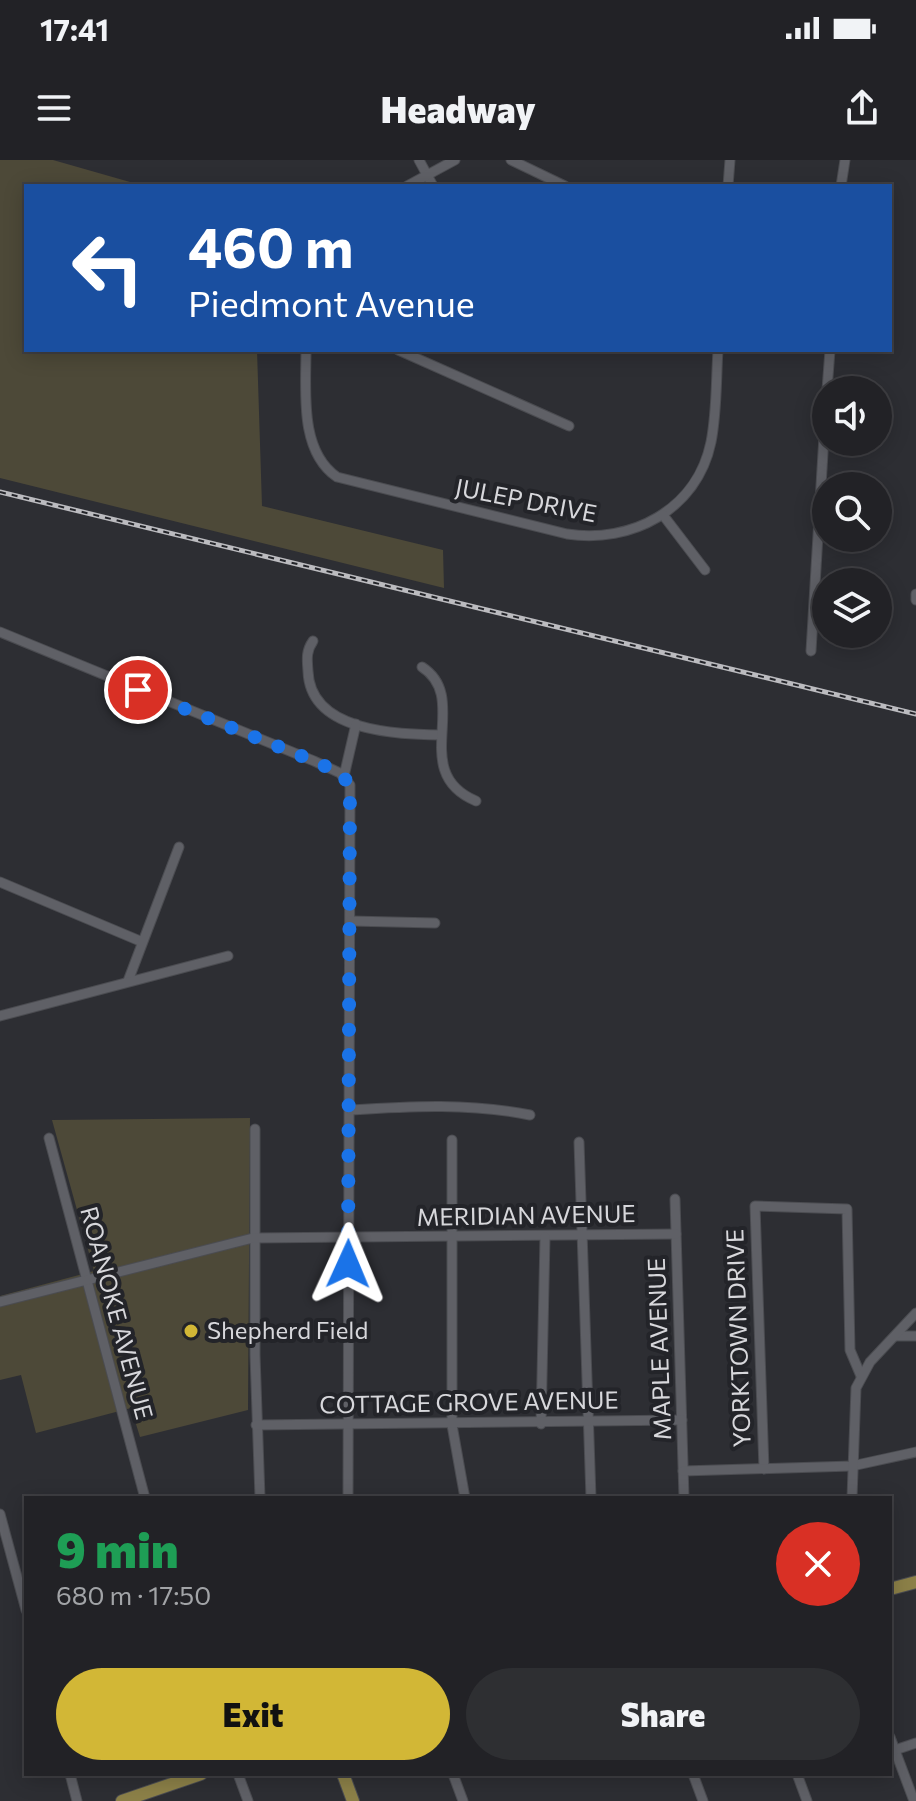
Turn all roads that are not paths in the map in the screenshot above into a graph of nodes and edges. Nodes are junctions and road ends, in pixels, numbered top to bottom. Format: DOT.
graph roads {
  1 [pos="419,160"];
  2 [pos="455,160"];
  3 [pos="511,160"];
  4 [pos="730,160"];
  5 [pos="845,160"];
  6 [pos="427,175"];
  7 [pos="411,184"];
  8 [pos="432,184"];
  9 [pos="561,184"];
  10 [pos="728,184"];
  11 [pos="841,184"];
  12 [pos="306,352"];
  13 [pos="402,352"];
  14 [pos="718,352"];
  15 [pos="830,352"];
  16 [pos="828,376"];
  17 [pos="569,426"];
  18 [pos="823,456"];
  19 [pos="663,515"];
  20 [pos="705,570"];
  21 [pos="916,594"];
  22 [pos="916,600"];
  23 [pos="0,632"];
  24 [pos="313,641"];
  25 [pos="811,651"];
  26 [pos="422,667"];
  27 [pos="356,724"];
  28 [pos="441,735"];
  29 [pos="344,776"];
  30 [pos="476,801"];
  31 [pos="179,847"];
  32 [pos="0,882"];
  33 [pos="351,921"];
  34 [pos="435,923"];
  35 [pos="140,941"];
  36 [pos="228,956"];
  37 [pos="128,981"];
  38 [pos="0,1016"];
  39 [pos="351,1110"];
  40 [pos="530,1115"];
  41 [pos="255,1129"];
  42 [pos="49,1138"];
  43 [pos="452,1140"];
  44 [pos="579,1142"];
  45 [pos="675,1199"];
  46 [pos="676,1234"];
  47 [pos="583,1236"];
  48 [pos="349,1237"];
  49 [pos="452,1237"];
  50 [pos="545,1237"];
  51 [pos="253,1238"];
  52 [pos="87,1280"];
  53 [pos="0,1302"];
  54 [pos="916,1313"];
  55 [pos="896,1336"];
  56 [pos="916,1336"];
  57 [pos="861,1376"];
  58 [pos="682,1420"];
  59 [pos="589,1422"];
  60 [pos="541,1424"];
  61 [pos="256,1425"];
  62 [pos="347,1425"];
  63 [pos="452,1425"];
  64 [pos="916,1452"];
  65 [pos="852,1466"];
  66 [pos="764,1469"];
  67 [pos="683,1471"];
  68 [pos="144,1496"];
  69 [pos="260,1496"];
  70 [pos="348,1496"];
  71 [pos="464,1496"];
  72 [pos="591,1496"];
  73 [pos="684,1496"];
  74 [pos="852,1496"];
  75 [pos="0,1514"];
  76 [pos="916,1582"];
  77 [pos="892,1588"];
  78 [pos="24,1603"];
  79 [pos="892,1742"];
  80 [pos="916,1743"];
  81 [pos="895,1750"];
  82 [pos="71,1776"];
  83 [pos="196,1776"];
  84 [pos="239,1776"];
  85 [pos="344,1776"];
  86 [pos="454,1776"];
  87 [pos="694,1776"];
  88 [pos="798,1776"];
  89 [pos="140,1798"];
  90 [pos="77,1801"];
  91 [pos="122,1801"];
  92 [pos="248,1801"];
  93 [pos="353,1801"];
  94 [pos="463,1801"];
  95 [pos="703,1801"];
  96 [pos="807,1801"];
  97 [pos="914,1801"];
  1 -- 6 [label="street"];
  2 -- 6 [label="street"];
  3 -- 9 [label="street"];
  4 -- 10 [label="street"];
  5 -- 11 [label="street"];
  6 -- 7 [label="street"];
  6 -- 8 [label="street"];
  12 -- 19 [label="street, JULEP DRIVE"];
  13 -- 17 [label="street"];
  14 -- 19 [label="street, JULEP DRIVE"];
  15 -- 16 [label="street"];
  18 -- 25 [label="street"];
  19 -- 20 [label="street"];
  21 -- 22 [label="street"];
  23 -- 29 [label="street"];
  24 -- 27 [label="street"];
  26 -- 28 [label="street"];
  27 -- 28 [label="street"];
  27 -- 29 [label="street"];
  28 -- 30 [label="street"];
  29 -- 33 [label="street"];
  31 -- 35 [label="street"];
  32 -- 35 [label="street"];
  33 -- 34 [label="street"];
  33 -- 39 [label="street"];
  35 -- 37 [label="street"];
  36 -- 37 [label="street"];
  37 -- 38 [label="street"];
  39 -- 40 [label="street"];
  39 -- 48 [label="street"];
  41 -- 51 [label="street"];
  42 -- 52 [label="street, ROANOKE AVENUE"];
  43 -- 49 [label="street"];
  44 -- 47 [label="street"];
  45 -- 46 [label="street, MAPLE AVENUE"];
  46 -- 47 [label="street, MERIDIAN AVENUE"];
  46 -- 58 [label="street, MAPLE AVENUE"];
  47 -- 50 [label="street, MERIDIAN AVENUE"];
  47 -- 59 [label="street"];
  48 -- 49 [label="street, MERIDIAN AVENUE"];
  48 -- 51 [label="street, MERIDIAN AVENUE"];
  48 -- 62 [label="street"];
  49 -- 50 [label="street, MERIDIAN AVENUE"];
  49 -- 63 [label="street"];
  50 -- 60 [label="street"];
  51 -- 52 [label="street, MERIDIAN AVENUE"];
  51 -- 61 [label="street"];
  52 -- 53 [label="street, MERIDIAN AVENUE"];
  52 -- 68 [label="street, ROANOKE AVENUE"];
  54 -- 55 [label="street"];
  55 -- 56 [label="street"];
  55 -- 57 [label="street"];
  57 -- 65 [label="street"];
  57 -- 66 [label="street, YORKTOWN DRIVE"];
  58 -- 59 [label="street, COTTAGE GROVE AVENUE"];
  58 -- 67 [label="street, MAPLE AVENUE"];
  59 -- 60 [label="street, COTTAGE GROVE AVENUE"];
  59 -- 72 [label="street"];
  60 -- 63 [label="street, COTTAGE GROVE AVENUE"];
  61 -- 62 [label="street, COTTAGE GROVE AVENUE"];
  61 -- 69 [label="street"];
  62 -- 63 [label="street, COTTAGE GROVE AVENUE"];
  62 -- 70 [label="street"];
  63 -- 71 [label="street"];
  64 -- 65 [label="street"];
  65 -- 66 [label="street"];
  65 -- 74 [label="street"];
  66 -- 67 [label="street"];
  67 -- 73 [label="street, MAPLE AVENUE"];
  75 -- 78 [label="street"];
  76 -- 77 [label="main road"];
  79 -- 81 [label="street"];
  80 -- 81 [label="street"];
  81 -- 97 [label="street"];
  82 -- 90 [label="street"];
  83 -- 89 [label="main road"];
  84 -- 92 [label="street"];
  85 -- 93 [label="main road"];
  86 -- 94 [label="street"];
  87 -- 95 [label="street"];
  88 -- 96 [label="street"];
  89 -- 91 [label="main road"];
}
